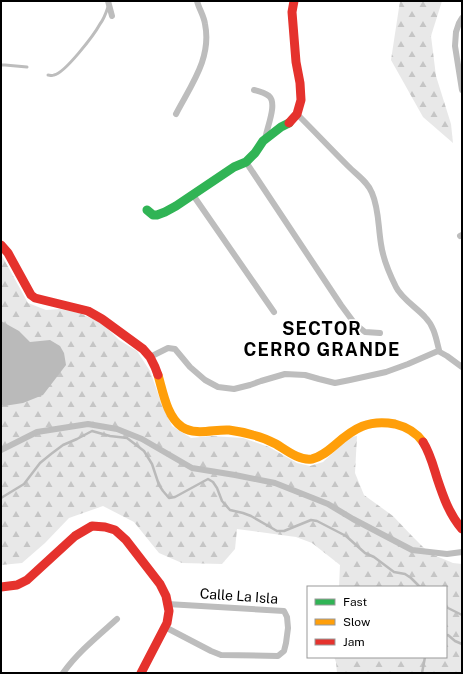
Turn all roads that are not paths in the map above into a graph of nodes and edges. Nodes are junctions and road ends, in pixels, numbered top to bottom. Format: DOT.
graph roads {
  1 [pos="197,1"];
  2 [pos="294,1"];
  3 [pos="108,3"];
  4 [pos="112,16"];
  5 [pos="462,18"];
  6 [pos="1,65"];
  7 [pos="27,66"];
  8 [pos="48,75"];
  9 [pos="254,90"];
  10 [pos="462,90"];
  11 [pos="176,114"];
  12 [pos="297,114"];
  13 [pos="265,140"];
  14 [pos="246,162"];
  15 [pos="193,195"];
  16 [pos="147,210"];
  17 [pos="1,245"];
  18 [pos="274,312"];
  19 [pos="380,333"];
  20 [pos="438,351"];
  21 [pos="150,357"];
  22 [pos="462,367"];
  23 [pos="1,450"];
  24 [pos="462,529"];
  25 [pos="462,552"];
  26 [pos="1,588"];
  27 [pos="167,604"];
  28 [pos="117,619"];
  29 [pos="165,628"];
  30 [pos="63,673"];
  31 [pos="141,673"];
  1 -- 11 [label="street"];
  2 -- 12 [label="street"];
  3 -- 4 [label="street"];
  3 -- 8 [label="lane"];
  5 -- 10 [label="street"];
  6 -- 7 [label="lane"];
  9 -- 13 [label="street"];
  12 -- 13 [label="street"];
  12 -- 20 [label="street"];
  13 -- 14 [label="street"];
  14 -- 15 [label="street"];
  14 -- 19 [label="street"];
  15 -- 16 [label="street"];
  15 -- 18 [label="street"];
  17 -- 21 [label="street"];
  20 -- 21 [label="street"];
  20 -- 22 [label="street"];
  21 -- 24 [label="street"];
  23 -- 25 [label="street"];
  26 -- 27 [label="street"];
  27 -- 29 [label="street"];
  27 -- 29 [label="street, Calle La Isla"];
  28 -- 30 [label="street"];
  29 -- 31 [label="street"];
}
